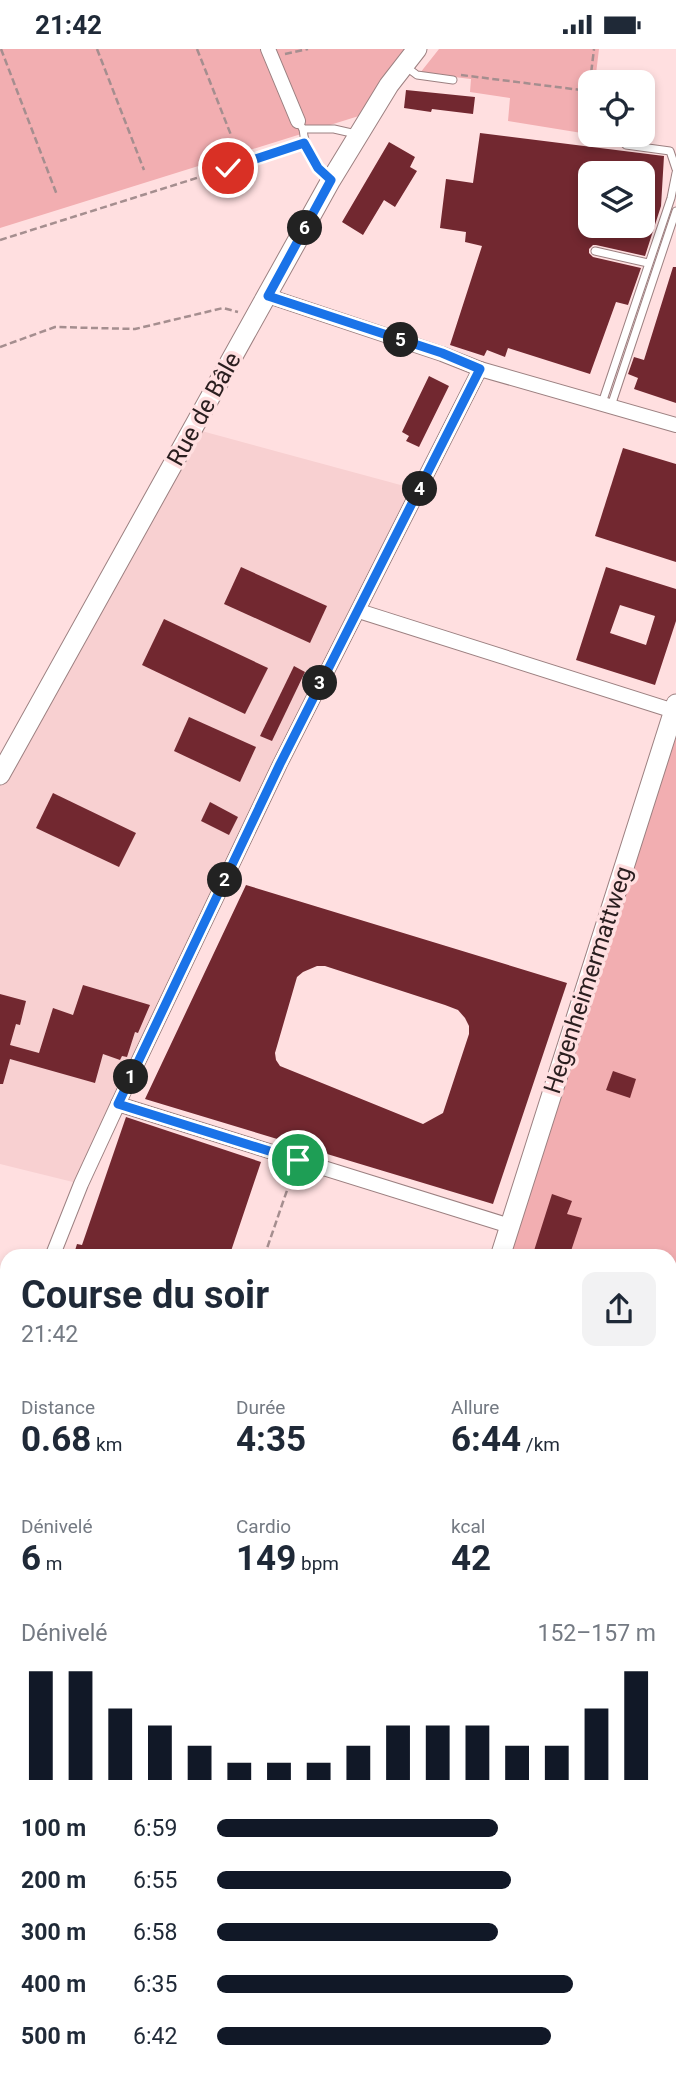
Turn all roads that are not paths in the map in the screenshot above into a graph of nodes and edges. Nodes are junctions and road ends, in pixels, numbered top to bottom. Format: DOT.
graph roads {
  1 [pos="417,49"];
  2 [pos="270,52"];
  3 [pos="404,65"];
  4 [pos="453,80"];
  5 [pos="301,125"];
  6 [pos="358,135"];
  7 [pos="641,147"];
  8 [pos="676,171"];
  9 [pos="331,180"];
  10 [pos="676,211"];
  11 [pos="595,251"];
  12 [pos="648,263"];
  13 [pos="268,296"];
  14 [pos="480,369"];
  15 [pos="606,404"];
  16 [pos="676,425"];
  17 [pos="359,611"];
  18 [pos="675,708"];
  19 [pos="0,775"];
  20 [pos="118,1104"];
  21 [pos="510,1226"];
  22 [pos="55,1249"];
  23 [pos="503,1249"];
  1 -- 3 [label="street, Rue de Bâle"];
  2 -- 5 [label="street"];
  3 -- 4 [label="lane"];
  3 -- 6 [label="street, Rue de Bâle"];
  5 -- 6 [label="lane"];
  5 -- 9 [label="lane"];
  6 -- 9 [label="street, Rue de Bâle"];
  7 -- 8 [label="lane"];
  8 -- 12 [label="lane"];
  9 -- 13 [label="street, Rue de Bâle"];
  10 -- 15 [label="lane"];
  11 -- 12 [label="lane"];
  12 -- 15 [label="lane"];
  13 -- 14 [label="street"];
  13 -- 19 [label="street, Rue de Bâle"];
  14 -- 15 [label="street"];
  14 -- 17 [label="street"];
  15 -- 16 [label="street"];
  17 -- 18 [label="street"];
  17 -- 20 [label="street"];
  18 -- 21 [label="street, Hegenheimermattweg"];
  20 -- 21 [label="street"];
  20 -- 22 [label="street"];
  21 -- 23 [label="street, Hegenheimermattweg"];
}
